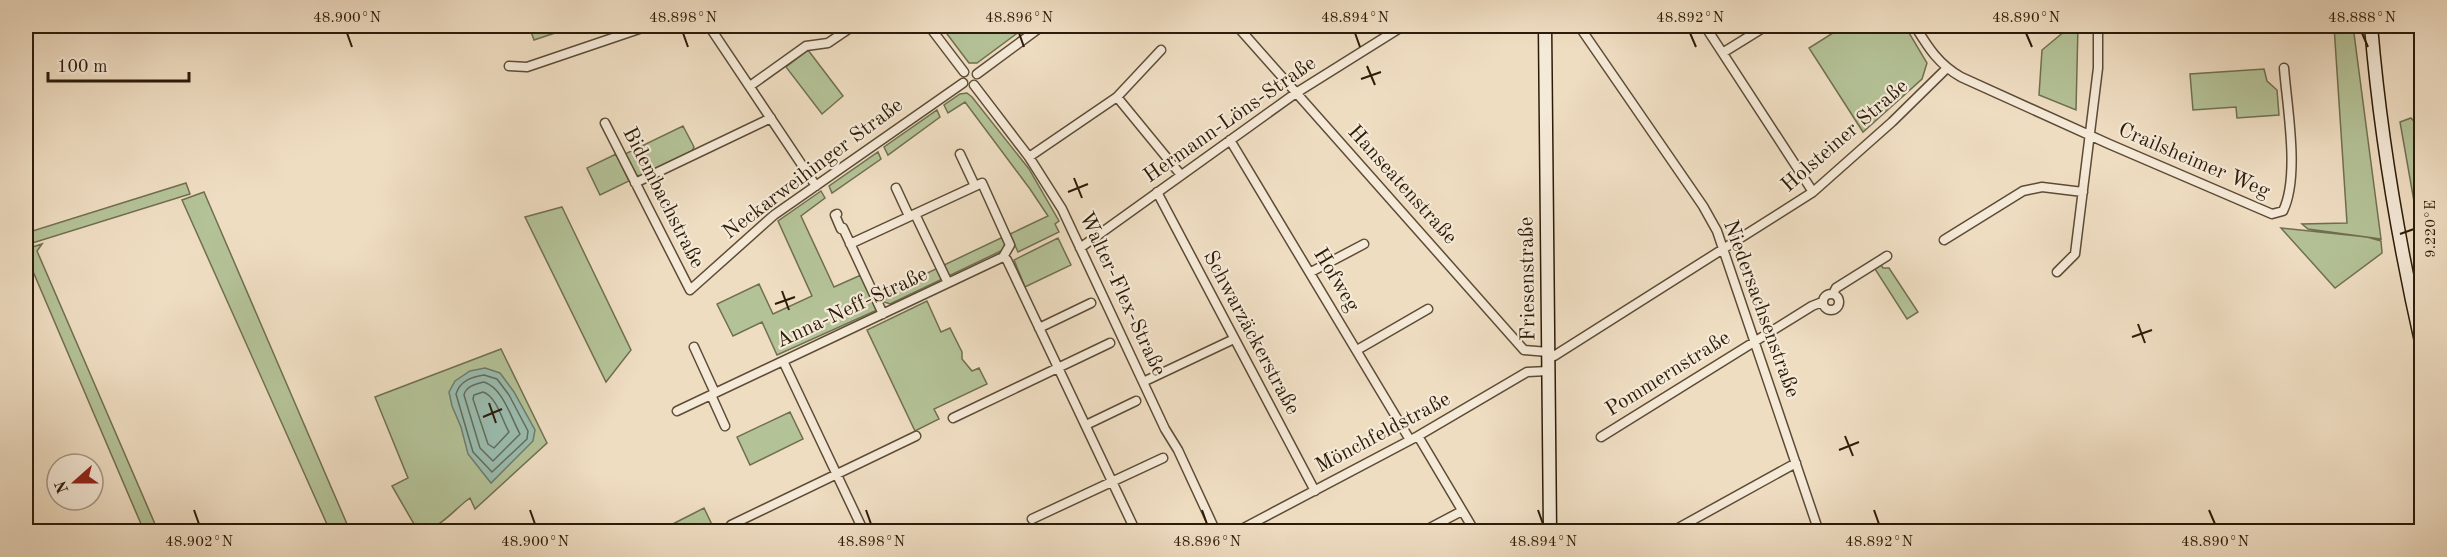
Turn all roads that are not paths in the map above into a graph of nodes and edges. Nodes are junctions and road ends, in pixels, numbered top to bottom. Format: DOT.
graph roads {
  1 [pos="648,26"];
  2 [pos="709,26"];
  3 [pos="853,26"];
  4 [pos="929,26"];
  5 [pos="1042,26"];
  6 [pos="1237,26"];
  7 [pos="1403,26"];
  8 [pos="1545,26"];
  9 [pos="1579,26"];
  10 [pos="1705,26"];
  11 [pos="1766,26"];
  12 [pos="1915,26"];
  13 [pos="2098,26"];
  14 [pos="2371,26"];
  15 [pos="1161,50"];
  16 [pos="1724,52"];
  17 [pos="509,66"];
  18 [pos="2284,68"];
  19 [pos="1946,69"];
  20 [pos="964,72"];
  21 [pos="977,74"];
  22 [pos="963,83"];
  23 [pos="974,85"];
  24 [pos="750,86"];
  25 [pos="1296,93"];
  26 [pos="1117,97"];
  27 [pos="771,118"];
  28 [pos="605,123"];
  29 [pos="2090,136"];
  30 [pos="1230,140"];
  31 [pos="960,154"];
  32 [pos="1029,157"];
  33 [pos="1181,175"];
  34 [pos="636,183"];
  35 [pos="816,186"];
  36 [pos="975,186"];
  37 [pos="896,188"];
  38 [pos="1157,192"];
  39 [pos="1813,192"];
  40 [pos="2083,192"];
  41 [pos="837,214"];
  42 [pos="912,215"];
  43 [pos="1944,240"];
  44 [pos="850,244"];
  45 [pos="1364,244"];
  46 [pos="1080,248"];
  47 [pos="1724,250"];
  48 [pos="1887,256"];
  49 [pos="1003,257"];
  50 [pos="1311,272"];
  51 [pos="2057,272"];
  52 [pos="948,283"];
  53 [pos="690,290"];
  54 [pos="1833,294"];
  55 [pos="1822,302"];
  56 [pos="1090,303"];
  57 [pos="1428,309"];
  58 [pos="883,314"];
  59 [pos="1039,328"];
  60 [pos="1234,339"];
  61 [pos="1755,340"];
  62 [pos="1110,343"];
  63 [pos="2421,346"];
  64 [pos="694,347"];
  65 [pos="1357,350"];
  66 [pos="1548,354"];
  67 [pos="783,361"];
  68 [pos="1058,368"];
  69 [pos="1548,371"];
  70 [pos="1143,382"];
  71 [pos="713,394"];
  72 [pos="1137,401"];
  73 [pos="677,411"];
  74 [pos="954,418"];
  75 [pos="1086,425"];
  76 [pos="725,426"];
  77 [pos="916,436"];
  78 [pos="1601,437"];
  79 [pos="1414,438"];
  80 [pos="1163,458"];
  81 [pos="1796,463"];
  82 [pos="837,475"];
  83 [pos="1112,481"];
  84 [pos="1315,491"];
  85 [pos="1462,511"];
  86 [pos="1032,519"];
  87 [pos="731,525"];
  88 [pos="864,531"];
  89 [pos="1136,531"];
  90 [pos="1216,531"];
  91 [pos="1236,531"];
  92 [pos="1422,531"];
  93 [pos="1474,531"];
  94 [pos="1550,531"];
  95 [pos="1671,531"];
  96 [pos="1818,531"];
  1 -- 17 [label="street"];
  2 -- 24 [label="street"];
  3 -- 24 [label="street"];
  4 -- 20 [label="street"];
  5 -- 21 [label="street"];
  6 -- 25 [label="street, Hanseatenstraße"];
  7 -- 25 [label="street, Hermann-Löns-Straße"];
  8 -- 66 [label="main road, Friesenstraße"];
  9 -- 47 [label="street, Niedersachsenstraße"];
  10 -- 16 [label="street"];
  11 -- 16 [label="street"];
  12 -- 19 [label="street"];
  13 -- 29 [label="street"];
  14 -- 63 [label="main road"];
  15 -- 26 [label="street"];
  16 -- 39 [label="street"];
  18 -- 29 [label="street, Crailsheimer Weg"];
  19 -- 29 [label="street, Crailsheimer Weg"];
  19 -- 39 [label="street, Holsteiner Straße"];
  20 -- 21 [label="street"];
  20 -- 22 [label="street"];
  21 -- 23 [label="street"];
  22 -- 23 [label="street"];
  22 -- 35 [label="street, Neckarweihinger Straße"];
  23 -- 32 [label="street, Walter-Flex-Straße"];
  24 -- 27 [label="street"];
  25 -- 30 [label="street, Hermann-Löns-Straße"];
  25 -- 66 [label="street, Hanseatenstraße"];
  26 -- 32 [label="street"];
  26 -- 33 [label="street"];
  27 -- 34 [label="street"];
  27 -- 35 [label="street"];
  28 -- 34 [label="street, Bidembachstraße"];
  29 -- 40 [label="street"];
  30 -- 33 [label="street, Hermann-Löns-Straße"];
  30 -- 50 [label="street, Hofweg"];
  31 -- 36 [label="street"];
  32 -- 46 [label="street, Walter-Flex-Straße"];
  33 -- 38 [label="street, Hermann-Löns-Straße"];
  34 -- 53 [label="street, Bidembachstraße"];
  35 -- 53 [label="street, Neckarweihinger Straße"];
  36 -- 42 [label="street"];
  36 -- 49 [label="street"];
  37 -- 42 [label="street"];
  38 -- 46 [label="street, Hermann-Löns-Straße"];
  38 -- 60 [label="street, Schwarzäckerstraße"];
  39 -- 47 [label="street, Holsteiner Straße"];
  40 -- 43 [label="street"];
  40 -- 51 [label="street"];
  41 -- 44 [label="street"];
  42 -- 44 [label="street"];
  42 -- 52 [label="street"];
  44 -- 58 [label="street"];
  45 -- 50 [label="street"];
  46 -- 70 [label="street, Walter-Flex-Straße"];
  47 -- 61 [label="street, Niedersachsenstraße"];
  47 -- 66 [label="street, Holsteiner Straße"];
  48 -- 54 [label="street"];
  49 -- 52 [label="street, Anna-Neff-Straße"];
  49 -- 59 [label="street"];
  50 -- 65 [label="street, Hofweg"];
  52 -- 58 [label="street, Anna-Neff-Straße"];
  54 -- 55 [label="street"];
  54 -- 55 [label="street"];
  55 -- 61 [label="street, Pommernstraße"];
  56 -- 59 [label="street"];
  57 -- 65 [label="street"];
  58 -- 67 [label="street, Anna-Neff-Straße"];
  59 -- 68 [label="street"];
  60 -- 70 [label="street"];
  60 -- 84 [label="street, Schwarzäckerstraße"];
  61 -- 78 [label="street, Pommernstraße"];
  61 -- 81 [label="street, Niedersachsenstraße"];
  62 -- 68 [label="street"];
  64 -- 71 [label="street"];
  65 -- 79 [label="street, Hofweg"];
  66 -- 69 [label="main road, Friesenstraße"];
  67 -- 71 [label="street, Anna-Neff-Straße"];
  67 -- 82 [label="street"];
  68 -- 74 [label="street"];
  68 -- 75 [label="street"];
  69 -- 79 [label="street, Mönchfeldstraße"];
  69 -- 94 [label="main road, Friesenstraße"];
  70 -- 90 [label="street, Walter-Flex-Straße"];
  71 -- 73 [label="street, Anna-Neff-Straße"];
  71 -- 76 [label="street"];
  72 -- 75 [label="street"];
  75 -- 83 [label="street"];
  77 -- 82 [label="street"];
  79 -- 84 [label="street, Mönchfeldstraße"];
  79 -- 85 [label="street, Hofweg"];
  80 -- 83 [label="street"];
  81 -- 95 [label="street"];
  81 -- 96 [label="street, Niedersachsenstraße"];
  82 -- 87 [label="street"];
  82 -- 88 [label="street"];
  83 -- 86 [label="street"];
  83 -- 89 [label="street"];
  84 -- 91 [label="street, Mönchfeldstraße"];
  85 -- 92 [label="street"];
  85 -- 93 [label="street, Hofweg"];
}
